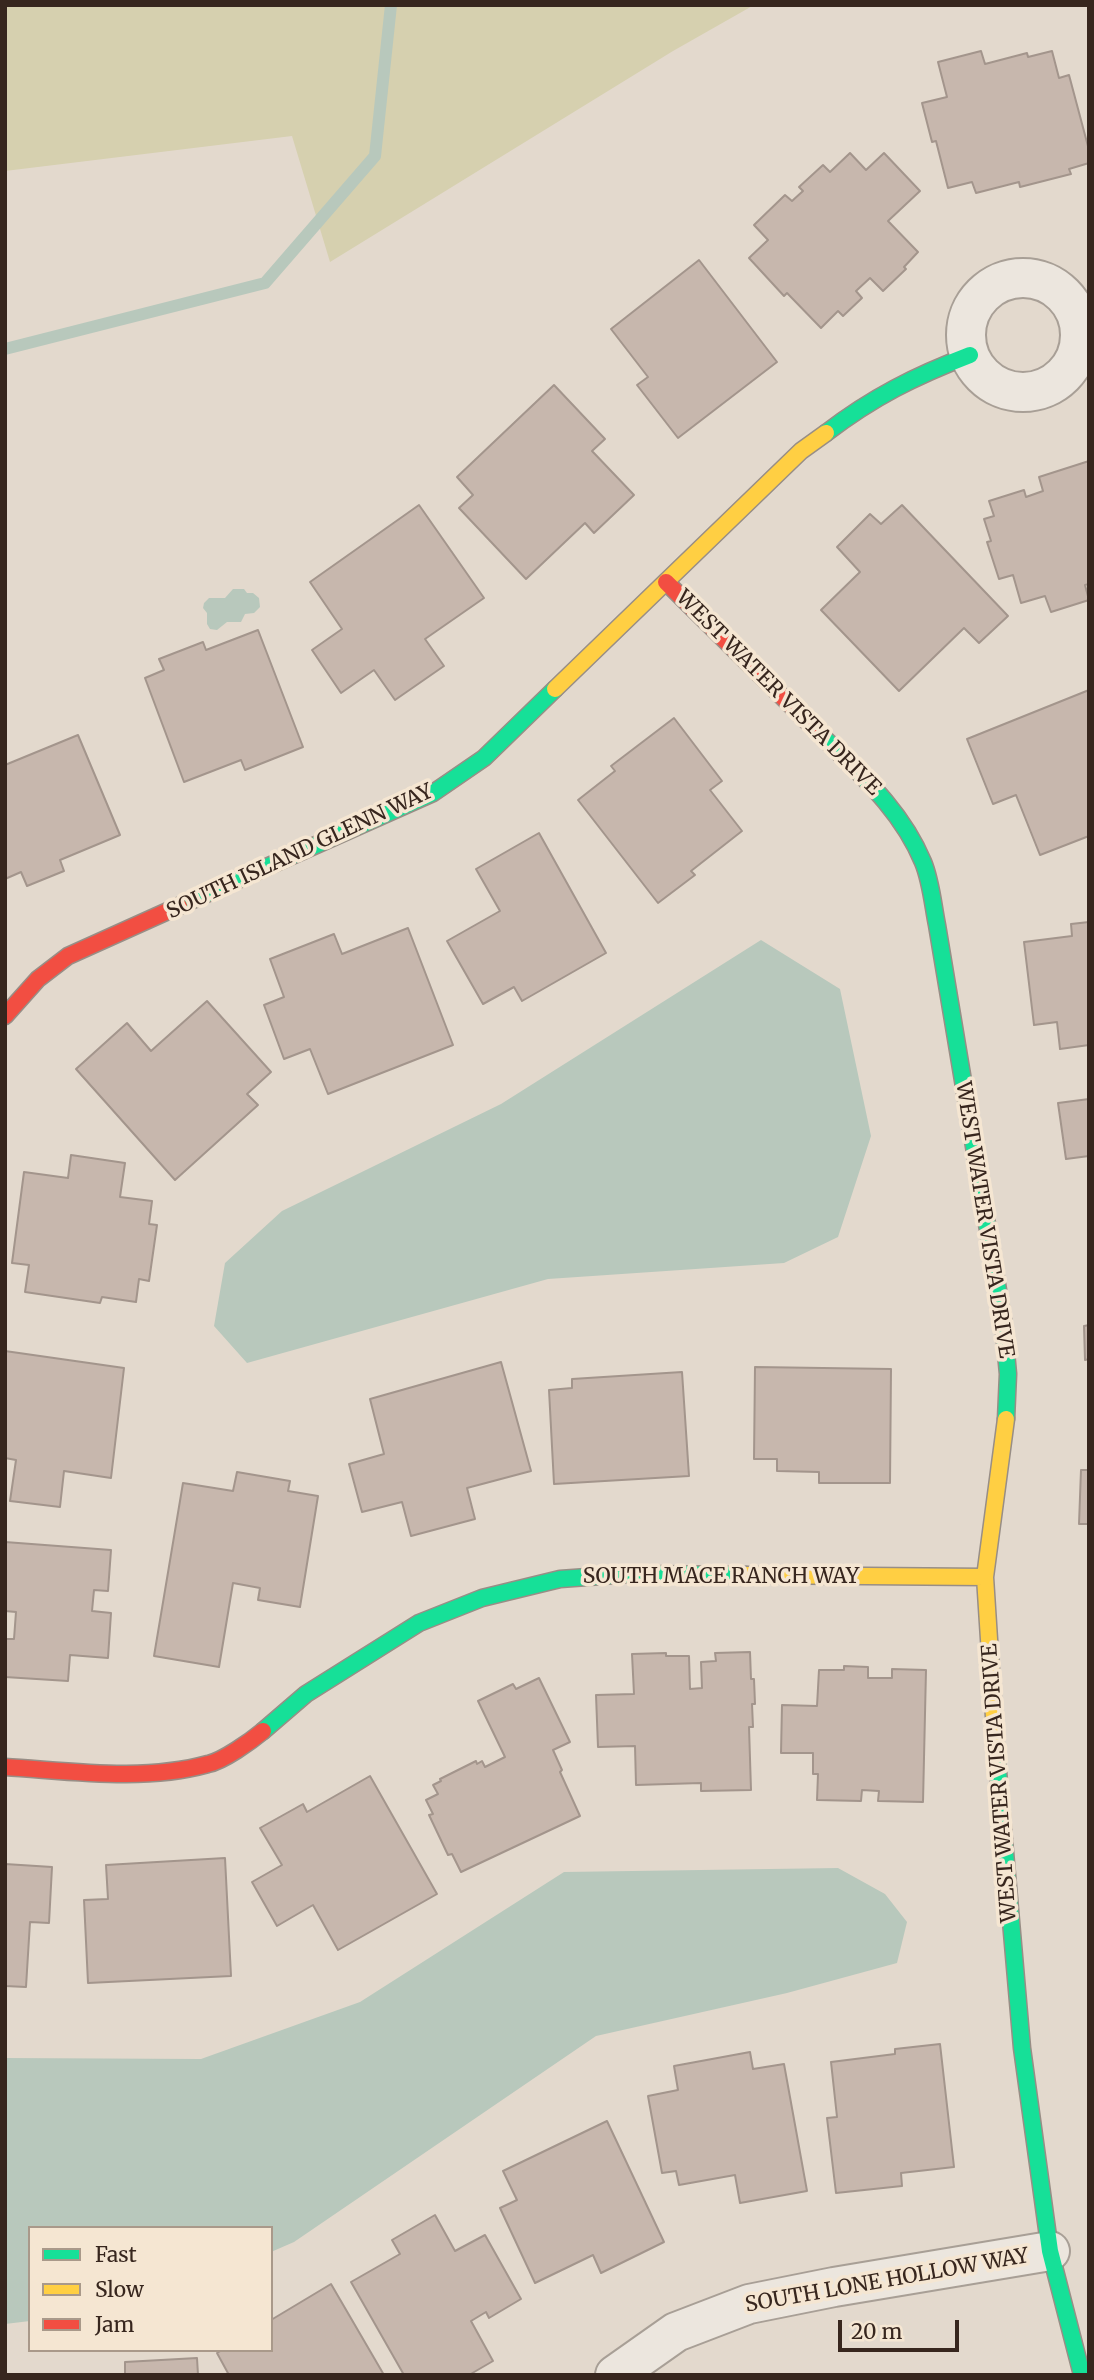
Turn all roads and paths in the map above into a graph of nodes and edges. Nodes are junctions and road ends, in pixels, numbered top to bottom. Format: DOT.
graph roads {
  1 [pos="970,355"];
  2 [pos="666,582"];
  3 [pos="5,1016"];
  4 [pos="985,1577"];
  5 [pos="5,1767"];
  6 [pos="1050,2251"];
  7 [pos="615,2375"];
  8 [pos="1082,2375"];
  1 -- 2 [label="street, SOUTH ISLAND GLENN WAY"];
  2 -- 3 [label="street, SOUTH ISLAND GLENN WAY"];
  2 -- 4 [label="street, WEST WATER VISTA DRIVE"];
  4 -- 5 [label="street, SOUTH MACE RANCH WAY"];
  4 -- 6 [label="street, WEST WATER VISTA DRIVE"];
  6 -- 7 [label="street, SOUTH LONE HOLLOW WAY"];
  6 -- 8 [label="street, WEST WATER VISTA DRIVE"];
}
